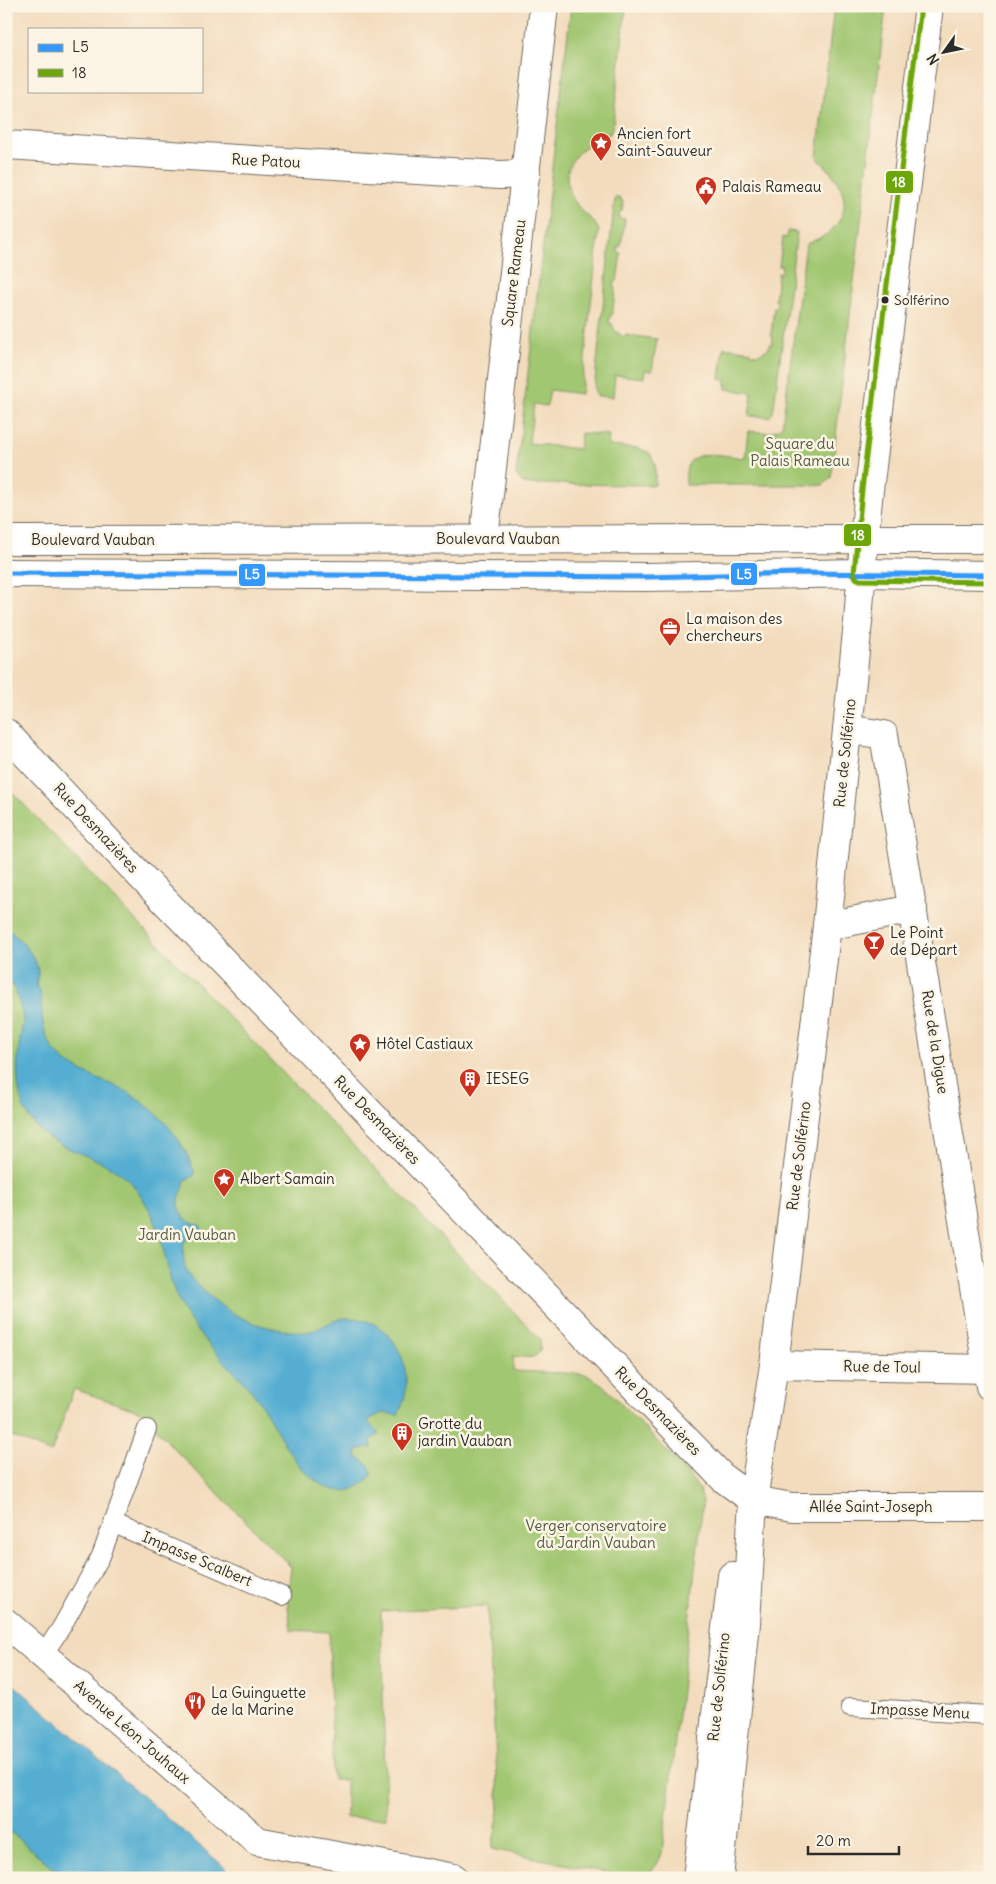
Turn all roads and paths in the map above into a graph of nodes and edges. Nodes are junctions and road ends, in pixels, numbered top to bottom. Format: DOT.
graph roads {
  1 [pos="544,6"];
  2 [pos="929,6"];
  3 [pos="6,145"];
  4 [pos="526,174"];
  5 [pos="484,539"];
  6 [pos="864,539"];
  7 [pos="990,539"];
  8 [pos="6,540"];
  9 [pos="6,572"];
  10 [pos="861,573"];
  11 [pos="990,575"];
  12 [pos="847,729"];
  13 [pos="6,733"];
  14 [pos="913,909"];
  15 [pos="827,926"];
  16 [pos="774,1365"];
  17 [pos="989,1375"];
  18 [pos="147,1429"];
  19 [pos="754,1500"];
  20 [pos="990,1507"];
  21 [pos="112,1523"];
  22 [pos="282,1596"];
  23 [pos="6,1623"];
  24 [pos="43,1655"];
  25 [pos="850,1707"];
  26 [pos="990,1715"];
  27 [pos="454,1878"];
  28 [pos="697,1878"];
  29 [pos="719,1878"];
  1 -- 4 [label="main road, Square Rameau"];
  2 -- 6 [label="main road, Rue de Solférino"];
  3 -- 4 [label="main road, Rue Patou"];
  4 -- 5 [label="main road, Square Rameau"];
  5 -- 6 [label="main road, Boulevard Vauban"];
  5 -- 8 [label="main road, Boulevard Vauban"];
  6 -- 7 [label="main road, Boulevard Vauban"];
  6 -- 10 [label="main road, Rue de Solférino"];
  9 -- 10 [label="main road"];
  10 -- 11 [label="main road"];
  10 -- 12 [label="main road, Rue de Solférino"];
  12 -- 14 [label="main road, Rue de la Digue"];
  12 -- 15 [label="main road, Rue de Solférino"];
  13 -- 19 [label="main road, Rue Desmazières"];
  14 -- 15 [label="main road"];
  14 -- 17 [label="main road, Rue de la Digue"];
  15 -- 16 [label="main road, Rue de Solférino"];
  16 -- 17 [label="main road, Rue de Toul"];
  16 -- 19 [label="main road, Rue de Solférino"];
  18 -- 21 [label="lane"];
  19 -- 20 [label="main road, Allée Saint-Joseph"];
  19 -- 28 [label="main road, Rue de Solférino"];
  19 -- 29 [label="main road, Rue de Solférino"];
  21 -- 22 [label="lane, Impasse Scalbert"];
  21 -- 24 [label="lane"];
  23 -- 24 [label="main road, Avenue Léon Jouhaux"];
  24 -- 27 [label="main road, Avenue Léon Jouhaux"];
  25 -- 26 [label="lane, Impasse Menu"];
}
